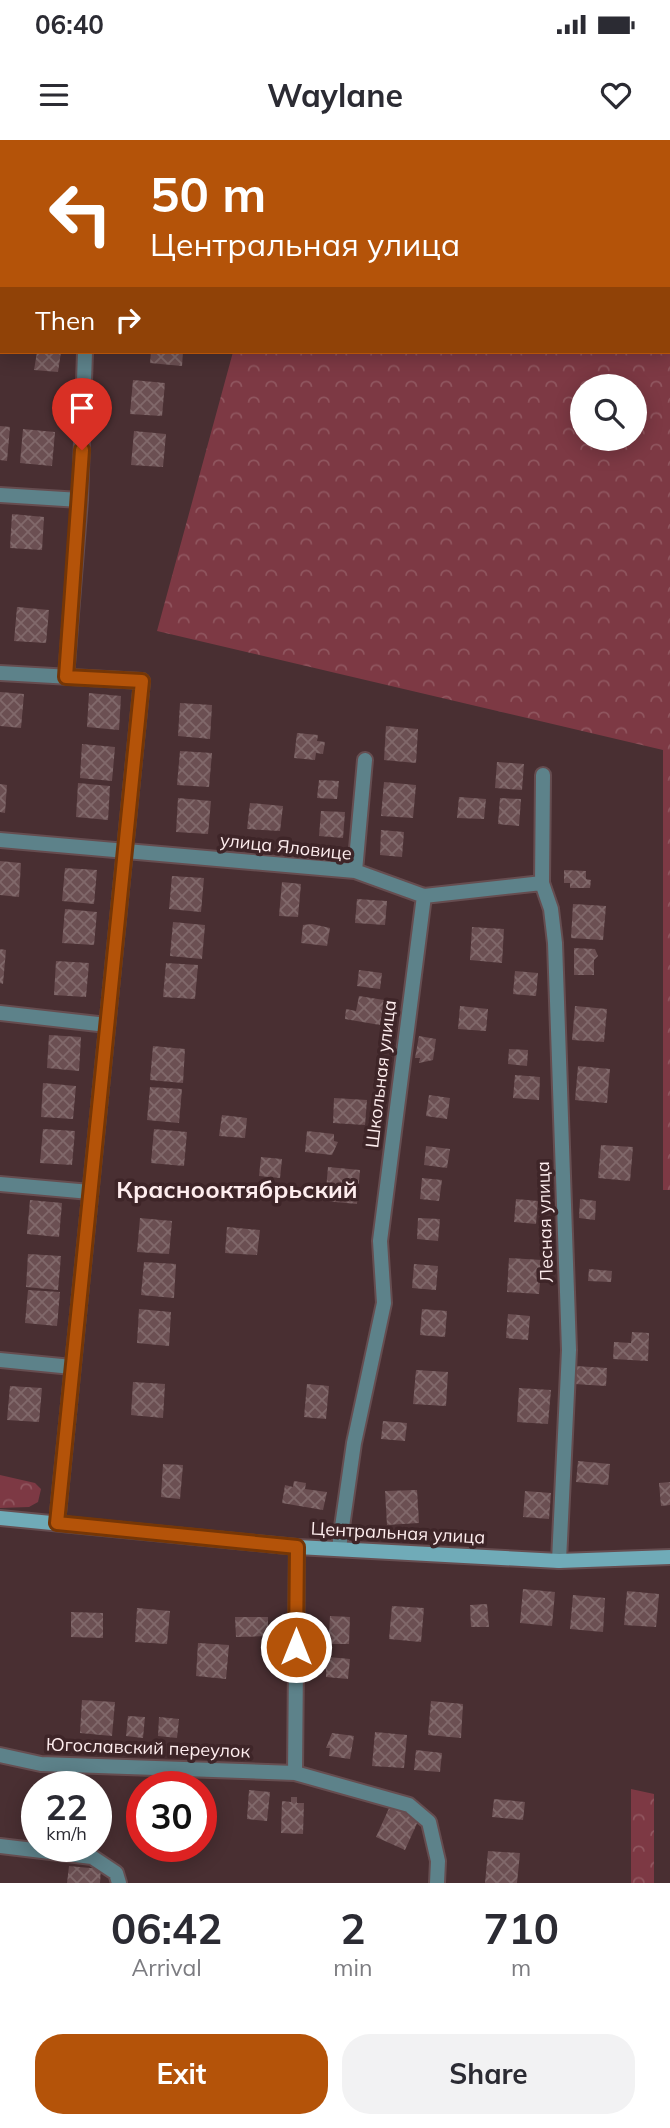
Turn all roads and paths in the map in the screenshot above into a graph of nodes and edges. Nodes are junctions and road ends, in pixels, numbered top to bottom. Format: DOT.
graph roads {
  1 [pos="85,354"];
  2 [pos="0,495"];
  3 [pos="80,500"];
  4 [pos="0,673"];
  5 [pos="66,677"];
  6 [pos="365,760"];
  7 [pos="543,775"];
  8 [pos="0,840"];
  9 [pos="125,851"];
  10 [pos="355,872"];
  11 [pos="542,883"];
  12 [pos="424,896"];
  13 [pos="0,1013"];
  14 [pos="107,1025"];
  15 [pos="0,1184"];
  16 [pos="90,1192"];
  17 [pos="0,1360"];
  18 [pos="72,1367"];
  19 [pos="0,1518"];
  20 [pos="57,1523"];
  21 [pos="297,1547"];
  22 [pos="340,1548"];
  23 [pos="670,1557"];
  24 [pos="559,1561"];
  25 [pos="0,1755"];
  26 [pos="295,1773"];
  27 [pos="0,1846"];
  28 [pos="118,1883"];
  29 [pos="436,1883"];
  1 -- 3 [label="street"];
  2 -- 3 [label="street"];
  3 -- 5 [label="street"];
  4 -- 5 [label="street"];
  5 -- 9 [label="street"];
  6 -- 10 [label="street"];
  7 -- 11 [label="street"];
  8 -- 9 [label="street, улица Яловице"];
  9 -- 10 [label="street, улица Яловице"];
  9 -- 14 [label="street"];
  10 -- 12 [label="street, улица Яловице"];
  11 -- 12 [label="street, улица Яловице"];
  11 -- 24 [label="street, Лесная улица"];
  12 -- 22 [label="street, Школьная улица"];
  13 -- 14 [label="street"];
  14 -- 16 [label="street"];
  15 -- 16 [label="street"];
  16 -- 18 [label="street"];
  17 -- 18 [label="street"];
  18 -- 20 [label="street"];
  19 -- 20 [label="street, Центральная улица"];
  20 -- 21 [label="street, Центральная улица"];
  21 -- 22 [label="street, Центральная улица"];
  21 -- 26 [label="street"];
  22 -- 24 [label="street, Центральная улица"];
  23 -- 24 [label="street, Центральная улица"];
  25 -- 26 [label="street, Югославский переулок"];
  26 -- 29 [label="street, Югославский переулок"];
  27 -- 28 [label="street"];
}
